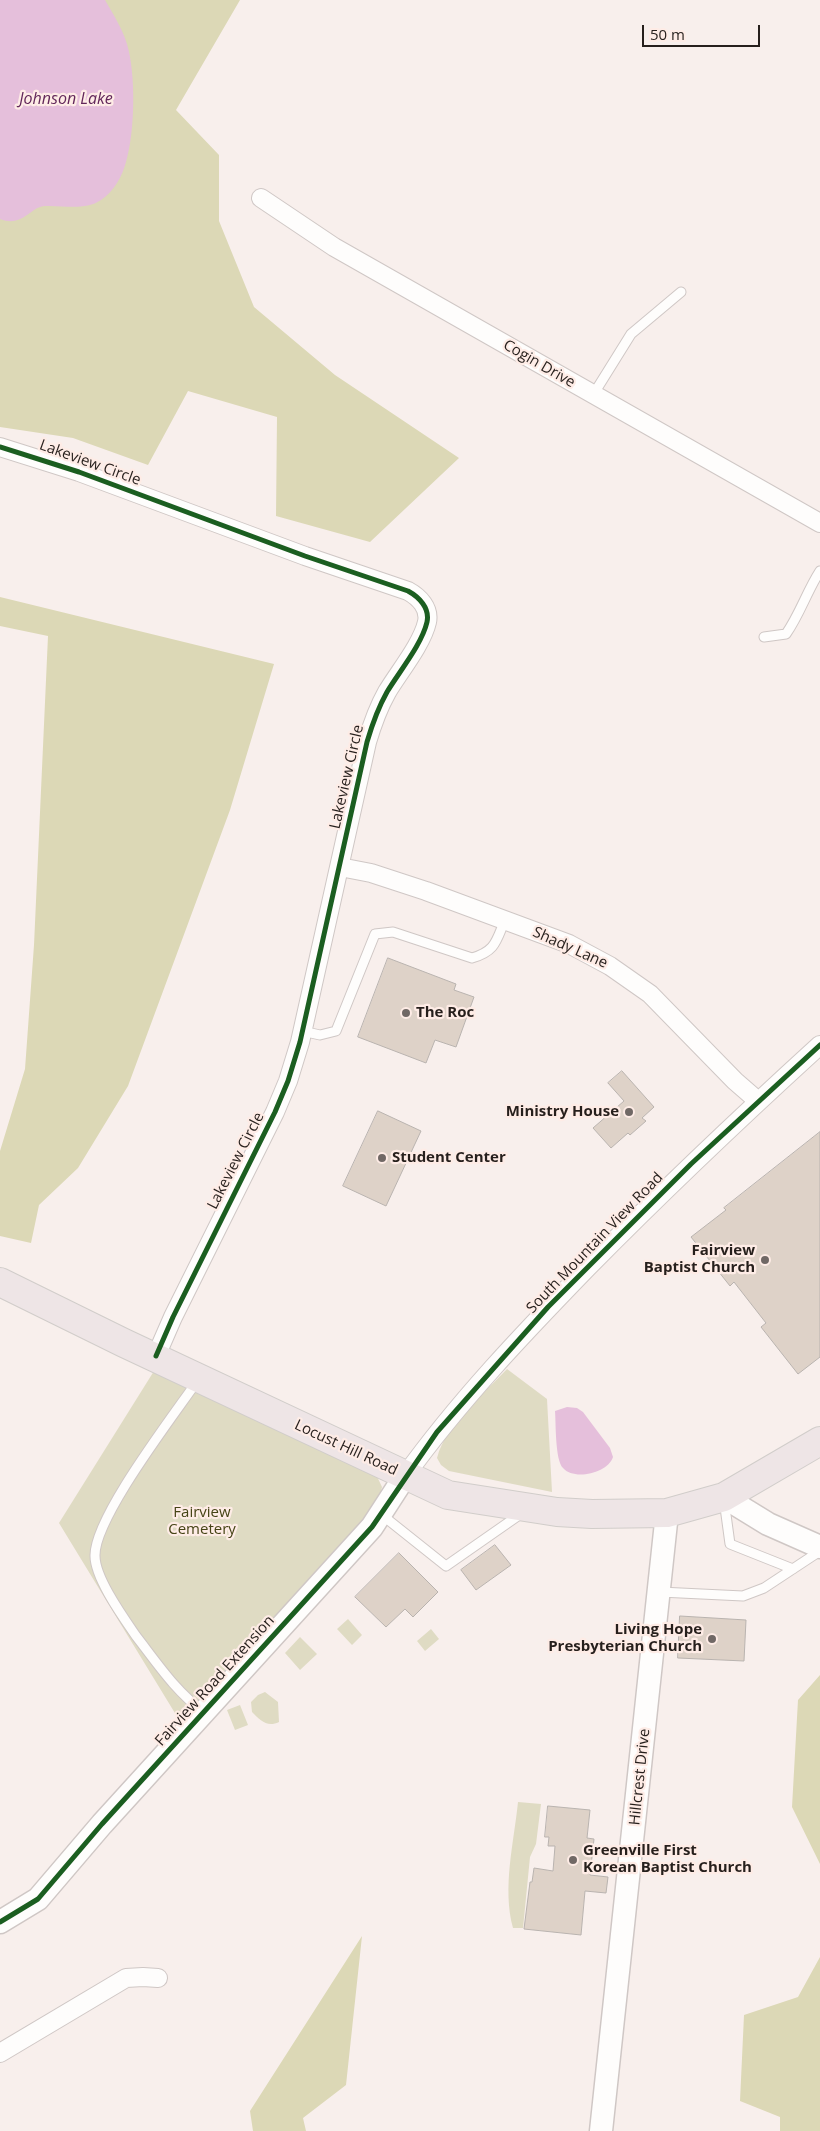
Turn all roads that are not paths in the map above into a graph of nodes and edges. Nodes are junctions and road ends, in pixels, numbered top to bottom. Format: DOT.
graph roads {
  1 [pos="261,198"];
  2 [pos="681,292"];
  3 [pos="593,395"];
  4 [pos="0,447"];
  5 [pos="820,523"];
  6 [pos="820,571"];
  7 [pos="764,637"];
  8 [pos="340,866"];
  9 [pos="504,920"];
  10 [pos="302,1031"];
  11 [pos="820,1044"];
  12 [pos="758,1101"];
  13 [pos="0,1282"];
  14 [pos="156,1356"];
  15 [pos="199,1378"];
  16 [pos="820,1441"];
  17 [pos="405,1476"];
  18 [pos="724,1497"];
  19 [pos="528,1508"];
  20 [pos="667,1513"];
  21 [pos="382,1515"];
  22 [pos="820,1547"];
  23 [pos="820,1551"];
  24 [pos="794,1569"];
  25 [pos="660,1592"];
  26 [pos="204,1712"];
  27 [pos="0,1922"];
  28 [pos="158,1978"];
  29 [pos="0,2053"];
  30 [pos="601,2131"];
  1 -- 3 [label="street, Cogin Drive"];
  2 -- 3 [label="lane"];
  3 -- 5 [label="street, Cogin Drive"];
  4 -- 8 [label="street, Lakeview Circle"];
  6 -- 7 [label="lane"];
  8 -- 9 [label="street, Shady Lane"];
  8 -- 10 [label="street, Lakeview Circle"];
  9 -- 10 [label="lane"];
  9 -- 12 [label="street, Shady Lane"];
  10 -- 14 [label="street, Lakeview Circle"];
  11 -- 12 [label="street, South Mountain View Road"];
  12 -- 17 [label="street, South Mountain View Road"];
  13 -- 14 [label="main road, Locust Hill Road"];
  14 -- 15 [label="main road, Locust Hill Road"];
  15 -- 17 [label="main road, Locust Hill Road"];
  15 -- 26 [label="lane"];
  16 -- 18 [label="main road, Locust Hill Road"];
  17 -- 19 [label="main road, Locust Hill Road"];
  17 -- 21 [label="street, Fairview Road Extension"];
  18 -- 20 [label="main road, Locust Hill Road"];
  18 -- 22 [label="street"];
  18 -- 24 [label="lane"];
  19 -- 20 [label="main road, Locust Hill Road"];
  19 -- 21 [label="lane"];
  20 -- 25 [label="street, Hillcrest Drive"];
  21 -- 26 [label="street, Fairview Road Extension"];
  23 -- 24 [label="lane"];
  24 -- 25 [label="lane"];
  25 -- 30 [label="street, Hillcrest Drive"];
  26 -- 27 [label="street, Fairview Road Extension"];
  28 -- 29 [label="street"];
}
